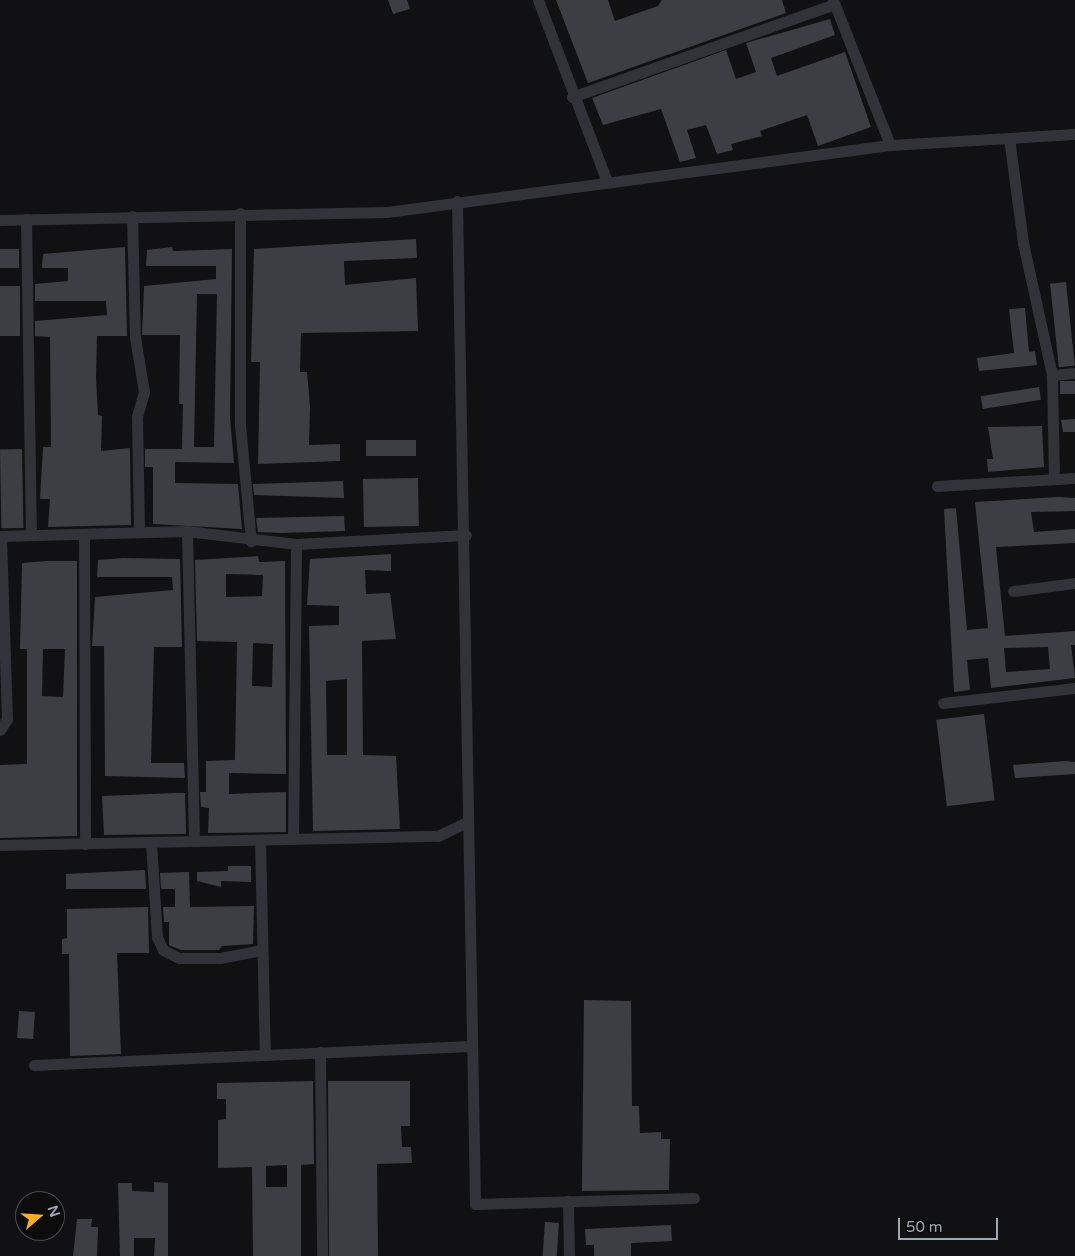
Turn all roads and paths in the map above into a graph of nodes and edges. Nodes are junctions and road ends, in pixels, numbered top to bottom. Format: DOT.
graph roads {
  1 [pos="538,0"];
  2 [pos="833,2"];
  3 [pos="572,97"];
  4 [pos="1075,134"];
  5 [pos="1008,138"];
  6 [pos="890,145"];
  7 [pos="606,179"];
  8 [pos="457,201"];
  9 [pos="240,214"];
  10 [pos="132,216"];
  11 [pos="26,219"];
  12 [pos="0,220"];
  13 [pos="1075,373"];
  14 [pos="1052,375"];
  15 [pos="1054,478"];
  16 [pos="1075,478"];
  17 [pos="937,486"];
  18 [pos="187,531"];
  19 [pos="139,532"];
  20 [pos="84,534"];
  21 [pos="31,535"];
  22 [pos="466,535"];
  23 [pos="0,536"];
  24 [pos="251,541"];
  25 [pos="296,544"];
  26 [pos="1075,583"];
  27 [pos="1013,591"];
  28 [pos="1075,688"];
  29 [pos="943,702"];
  30 [pos="0,730"];
  31 [pos="467,822"];
  32 [pos="294,839"];
  33 [pos="260,840"];
  34 [pos="150,842"];
  35 [pos="194,842"];
  36 [pos="85,844"];
  37 [pos="0,846"];
  38 [pos="262,950"];
  39 [pos="471,1046"];
  40 [pos="320,1052"];
  41 [pos="265,1054"];
  42 [pos="34,1065"];
  43 [pos="694,1198"];
  44 [pos="568,1201"];
  45 [pos="322,1256"];
  46 [pos="569,1256"];
  1 -- 3 [label="street"];
  2 -- 3 [label="street"];
  2 -- 6 [label="street"];
  3 -- 7 [label="street"];
  4 -- 5 [label="street"];
  5 -- 6 [label="street"];
  5 -- 14 [label="street"];
  6 -- 7 [label="street"];
  7 -- 8 [label="street"];
  8 -- 9 [label="street"];
  8 -- 22 [label="street"];
  9 -- 10 [label="street"];
  9 -- 24 [label="street"];
  10 -- 11 [label="street"];
  10 -- 19 [label="street"];
  11 -- 12 [label="street"];
  11 -- 21 [label="street"];
  13 -- 14 [label="street"];
  14 -- 15 [label="street"];
  15 -- 16 [label="street"];
  15 -- 17 [label="street"];
  18 -- 19 [label="street"];
  18 -- 24 [label="street"];
  18 -- 35 [label="street"];
  19 -- 20 [label="street"];
  20 -- 21 [label="street"];
  20 -- 36 [label="street"];
  21 -- 23 [label="street"];
  22 -- 25 [label="street"];
  22 -- 31 [label="street"];
  23 -- 30 [label="street"];
  24 -- 25 [label="street"];
  25 -- 32 [label="street"];
  26 -- 27 [label="street"];
  28 -- 29 [label="street"];
  31 -- 32 [label="street"];
  31 -- 39 [label="street"];
  32 -- 33 [label="street"];
  33 -- 35 [label="street"];
  33 -- 38 [label="street"];
  34 -- 35 [label="street"];
  34 -- 36 [label="street"];
  34 -- 38 [label="street"];
  36 -- 37 [label="street"];
  38 -- 41 [label="street"];
  39 -- 40 [label="street"];
  39 -- 44 [label="street"];
  40 -- 41 [label="street"];
  40 -- 45 [label="street"];
  41 -- 42 [label="street"];
  43 -- 44 [label="street"];
  44 -- 46 [label="street"];
}
